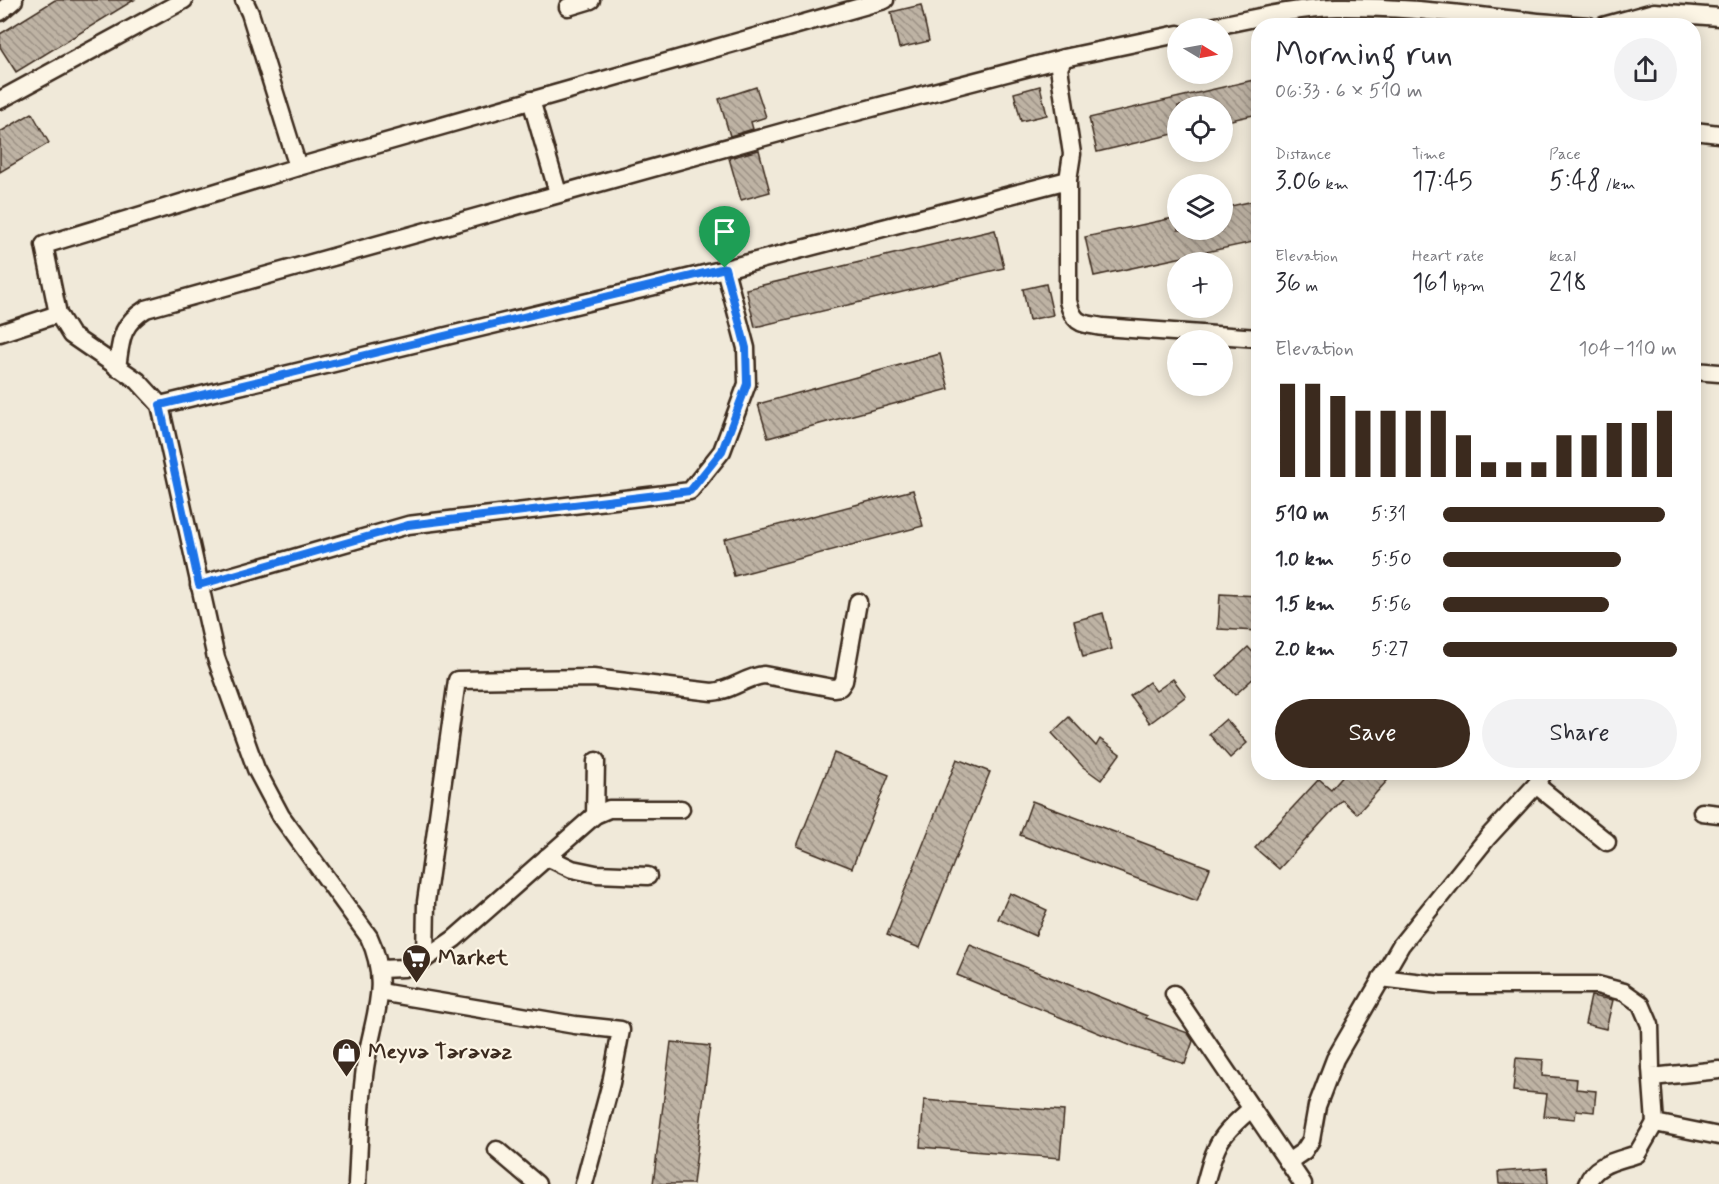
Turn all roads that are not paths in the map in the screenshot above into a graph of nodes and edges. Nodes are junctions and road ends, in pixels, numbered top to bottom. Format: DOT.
graph roads {
  1 [pos="14,0"];
  2 [pos="184,0"];
  3 [pos="244,0"];
  4 [pos="591,0"];
  5 [pos="885,0"];
  6 [pos="1281,6"];
  7 [pos="568,7"];
  8 [pos="0,12"];
  9 [pos="1719,17"];
  10 [pos="1493,18"];
  11 [pos="1634,18"];
  12 [pos="1233,20"];
  13 [pos="1167,36"];
  14 [pos="1064,58"];
  15 [pos="0,100"];
  16 [pos="531,100"];
  17 [pos="1701,131"];
  18 [pos="1719,134"];
  19 [pos="298,166"];
  20 [pos="1068,180"];
  21 [pos="558,193"];
  22 [pos="725,268"];
  23 [pos="58,314"];
  24 [pos="0,333"];
  25 [pos="1251,338"];
  26 [pos="117,368"];
  27 [pos="1701,372"];
  28 [pos="1719,373"];
  29 [pos="160,405"];
  30 [pos="199,585"];
  31 [pos="858,602"];
  32 [pos="596,761"];
  33 [pos="1539,780"];
  34 [pos="1541,780"];
  35 [pos="681,809"];
  36 [pos="1702,812"];
  37 [pos="1719,814"];
  38 [pos="594,815"];
  39 [pos="1607,842"];
  40 [pos="547,856"];
  41 [pos="648,876"];
  42 [pos="425,959"];
  43 [pos="380,969"];
  44 [pos="1381,978"];
  45 [pos="380,992"];
  46 [pos="1174,994"];
  47 [pos="1719,1070"];
  48 [pos="1652,1077"];
  49 [pos="1252,1108"];
  50 [pos="1655,1123"];
  51 [pos="1719,1136"];
  52 [pos="497,1150"];
  53 [pos="1288,1162"];
  54 [pos="357,1184"];
  55 [pos="537,1184"];
  56 [pos="584,1184"];
  57 [pos="1205,1184"];
  58 [pos="1303,1184"];
  59 [pos="1587,1184"];
  1 -- 8 [label="street"];
  2 -- 15 [label="street"];
  3 -- 19 [label="street"];
  4 -- 7 [label="street"];
  5 -- 16 [label="street"];
  6 -- 10 [label="street"];
  6 -- 12 [label="street"];
  9 -- 11 [label="street"];
  13 -- 14 [label="street"];
  14 -- 20 [label="street"];
  14 -- 21 [label="street"];
  16 -- 19 [label="street"];
  16 -- 21 [label="street"];
  17 -- 18 [label="street"];
  19 -- 23 [label="street"];
  20 -- 22 [label="street"];
  20 -- 25 [label="street"];
  21 -- 26 [label="street"];
  22 -- 29 [label="street"];
  22 -- 30 [label="street"];
  23 -- 24 [label="street"];
  23 -- 26 [label="street"];
  26 -- 29 [label="street"];
  27 -- 28 [label="street"];
  29 -- 30 [label="street"];
  30 -- 43 [label="street"];
  31 -- 42 [label="street"];
  32 -- 38 [label="street"];
  33 -- 44 [label="street"];
  34 -- 39 [label="street"];
  35 -- 38 [label="street"];
  36 -- 37 [label="street"];
  38 -- 40 [label="street"];
  40 -- 41 [label="street"];
  40 -- 42 [label="street"];
  42 -- 43 [label="street"];
  43 -- 45 [label="street"];
  44 -- 48 [label="street"];
  44 -- 53 [label="street"];
  45 -- 54 [label="street"];
  45 -- 56 [label="street"];
  46 -- 49 [label="street"];
  47 -- 48 [label="street"];
  48 -- 50 [label="street"];
  49 -- 53 [label="street"];
  49 -- 57 [label="street"];
  50 -- 51 [label="street"];
  50 -- 59 [label="street"];
  52 -- 55 [label="street"];
  53 -- 58 [label="street"];
}
